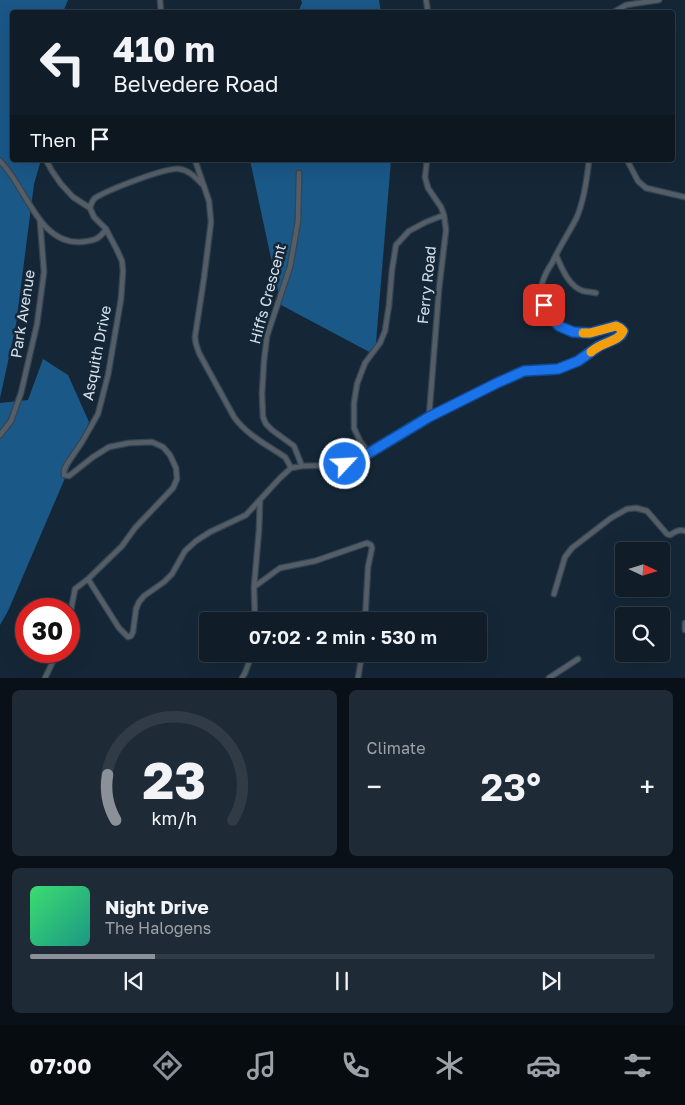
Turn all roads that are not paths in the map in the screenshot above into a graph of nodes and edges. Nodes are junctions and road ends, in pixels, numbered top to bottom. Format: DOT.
graph roads {
  1 [pos="659,0"];
  2 [pos="617,10"];
  3 [pos="0,162"];
  4 [pos="47,162"];
  5 [pos="196,162"];
  6 [pos="427,162"];
  7 [pos="589,162"];
  8 [pos="628,162"];
  9 [pos="299,173"];
  10 [pos="204,186"];
  11 [pos="685,197"];
  12 [pos="90,208"];
  13 [pos="444,215"];
  14 [pos="40,221"];
  15 [pos="106,229"];
  16 [pos="556,255"];
  17 [pos="596,293"];
  18 [pos="429,417"];
  19 [pos="0,435"];
  20 [pos="369,452"];
  21 [pos="302,466"];
  22 [pos="291,468"];
  23 [pos="260,501"];
  24 [pos="685,531"];
  25 [pos="88,579"];
  26 [pos="254,587"];
  27 [pos="554,594"];
  28 [pos="73,598"];
  29 [pos="255,612"];
  30 [pos="366,612"];
  31 [pos="685,622"];
  32 [pos="685,630"];
  33 [pos="578,659"];
  34 [pos="249,662"];
  35 [pos="361,662"];
  36 [pos="52,663"];
  37 [pos="45,678"];
  38 [pos="242,678"];
  39 [pos="358,678"];
  40 [pos="549,678"];
  1 -- 2 [label="street"];
  3 -- 14 [label="street"];
  4 -- 12 [label="street, Asquith Drive"];
  5 -- 10 [label="street"];
  6 -- 13 [label="street, Ferry Road"];
  7 -- 16 [label="street"];
  8 -- 11 [label="street"];
  9 -- 21 [label="street, Hiffs Crescent"];
  10 -- 12 [label="street"];
  10 -- 22 [label="street"];
  12 -- 15 [label="street, Asquith Drive"];
  13 -- 18 [label="street, Ferry Road"];
  13 -- 20 [label="street"];
  14 -- 15 [label="street"];
  14 -- 19 [label="street, Park Avenue"];
  15 -- 25 [label="street, Asquith Drive"];
  16 -- 17 [label="street"];
  16 -- 18 [label="street"];
  18 -- 20 [label="street"];
  20 -- 21 [label="street"];
  21 -- 22 [label="street"];
  22 -- 23 [label="street"];
  23 -- 25 [label="street"];
  23 -- 26 [label="street"];
  24 -- 27 [label="street"];
  25 -- 28 [label="street"];
  26 -- 29 [label="street"];
  26 -- 30 [label="street"];
  31 -- 32 [label="street"];
  33 -- 40 [label="street"];
  34 -- 38 [label="street"];
  35 -- 39 [label="street"];
  36 -- 37 [label="street"];
}
